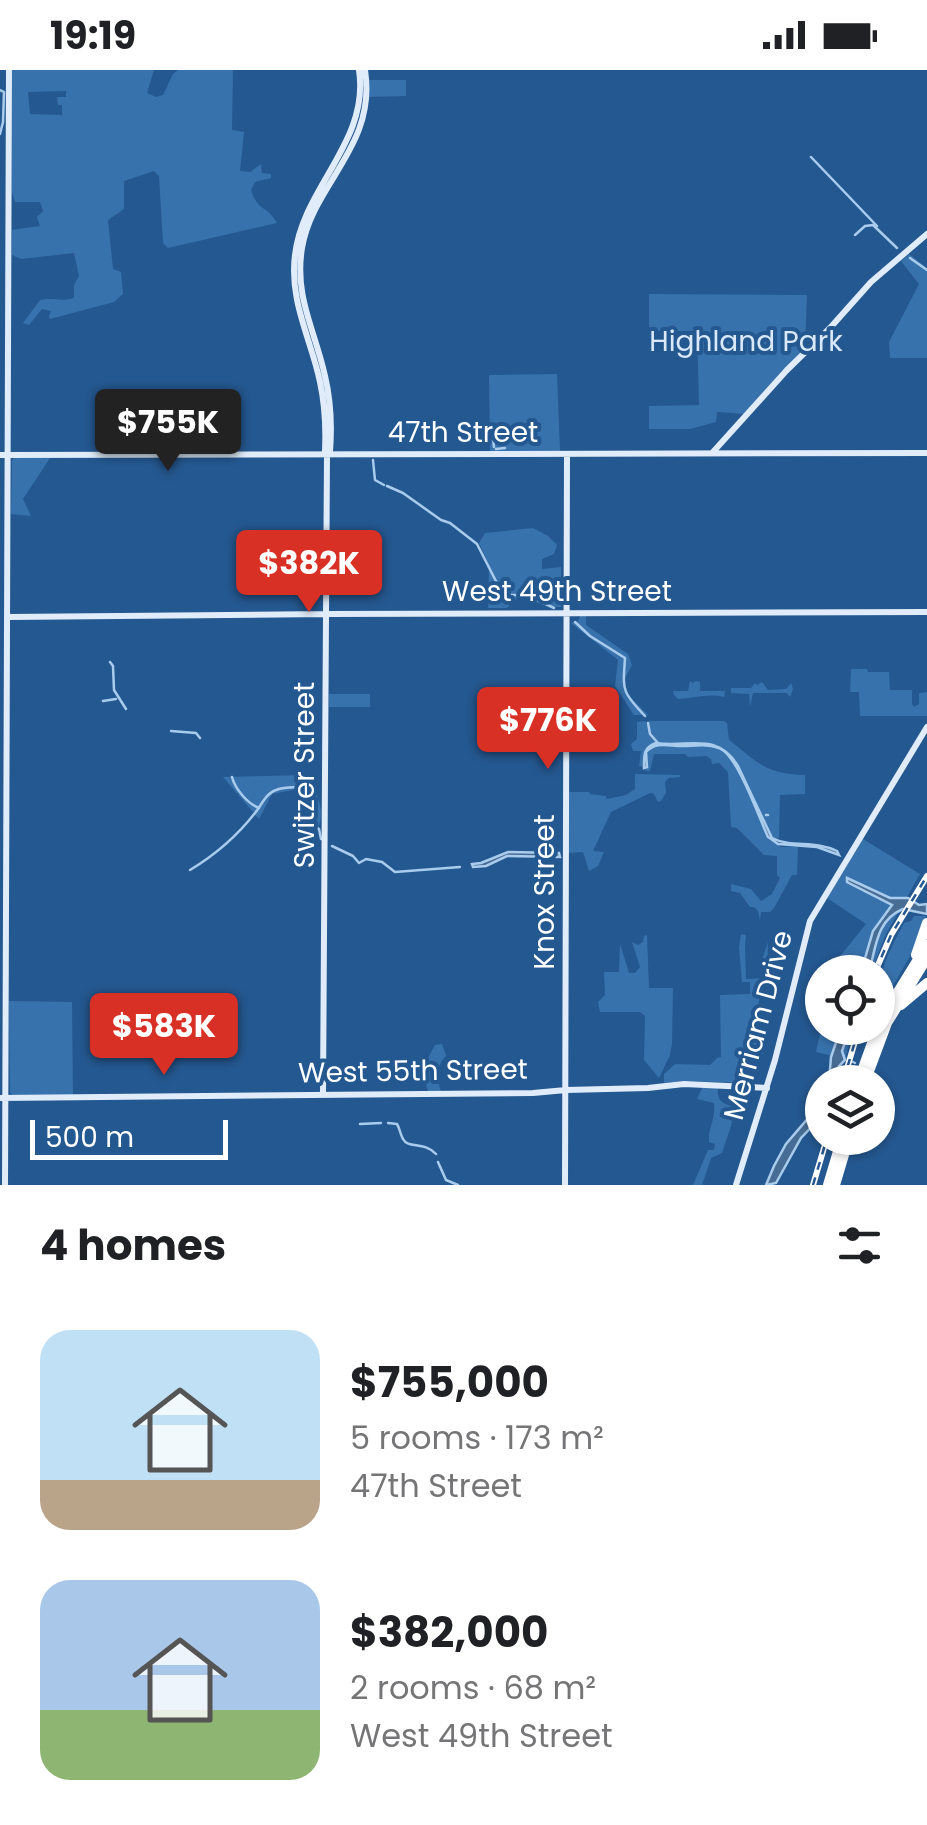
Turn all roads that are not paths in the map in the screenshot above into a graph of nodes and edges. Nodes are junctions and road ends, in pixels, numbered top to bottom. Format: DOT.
graph roads {
  1 [pos="9,70"];
  2 [pos="362,70"];
  3 [pos="927,234"];
  4 [pos="722,444"];
  5 [pos="712,453"];
  6 [pos="927,453"];
  7 [pos="567,454"];
  8 [pos="724,454"];
  9 [pos="4,455"];
  10 [pos="328,456"];
  11 [pos="927,612"];
  12 [pos="566,613"];
  13 [pos="327,614"];
  14 [pos="8,617"];
  15 [pos="927,727"];
  16 [pos="927,922"];
  17 [pos="927,945"];
  18 [pos="927,958"];
  19 [pos="910,970"];
  20 [pos="927,983"];
  21 [pos="895,1009"];
  22 [pos="895,1011"];
  23 [pos="866,1065"];
  24 [pos="767,1088"];
  25 [pos="566,1090"];
  26 [pos="324,1095"];
  27 [pos="2,1098"];
  28 [pos="841,1155"];
  29 [pos="5,1182"];
  30 [pos="566,1185"];
  31 [pos="736,1185"];
  32 [pos="832,1185"];
  1 -- 9 [label="street"];
  2 -- 10 [label="street, Switzer Street"];
  3 -- 4 [label="street"];
  4 -- 5 [label="street"];
  4 -- 8 [label="street"];
  5 -- 7 [label="street, 47th Street"];
  5 -- 8 [label="street, 47th Street"];
  6 -- 8 [label="street, 47th Street"];
  7 -- 10 [label="street, 47th Street"];
  7 -- 12 [label="street, Knox Street"];
  9 -- 10 [label="street, 47th Street"];
  9 -- 14 [label="street"];
  10 -- 13 [label="street, Switzer Street"];
  11 -- 12 [label="street, West 49th Street"];
  12 -- 13 [label="street, West 49th Street"];
  12 -- 25 [label="street, Knox Street"];
  13 -- 14 [label="street, West 49th Street"];
  13 -- 26 [label="street, Switzer Street"];
  14 -- 27 [label="street"];
  15 -- 24 [label="street, Merriam Drive"];
  16 -- 19 [label="highway"];
  17 -- 19 [label="highway"];
  18 -- 21 [label="highway"];
  19 -- 23 [label="highway"];
  20 -- 22 [label="highway"];
  24 -- 25 [label="street, West 55th Street"];
  24 -- 31 [label="street, Merriam Drive"];
  25 -- 26 [label="street, West 55th Street"];
  25 -- 30 [label="street, Knox Street"];
  26 -- 27 [label="street, West 55th Street"];
  27 -- 29 [label="street"];
  28 -- 32 [label="highway"];
}
